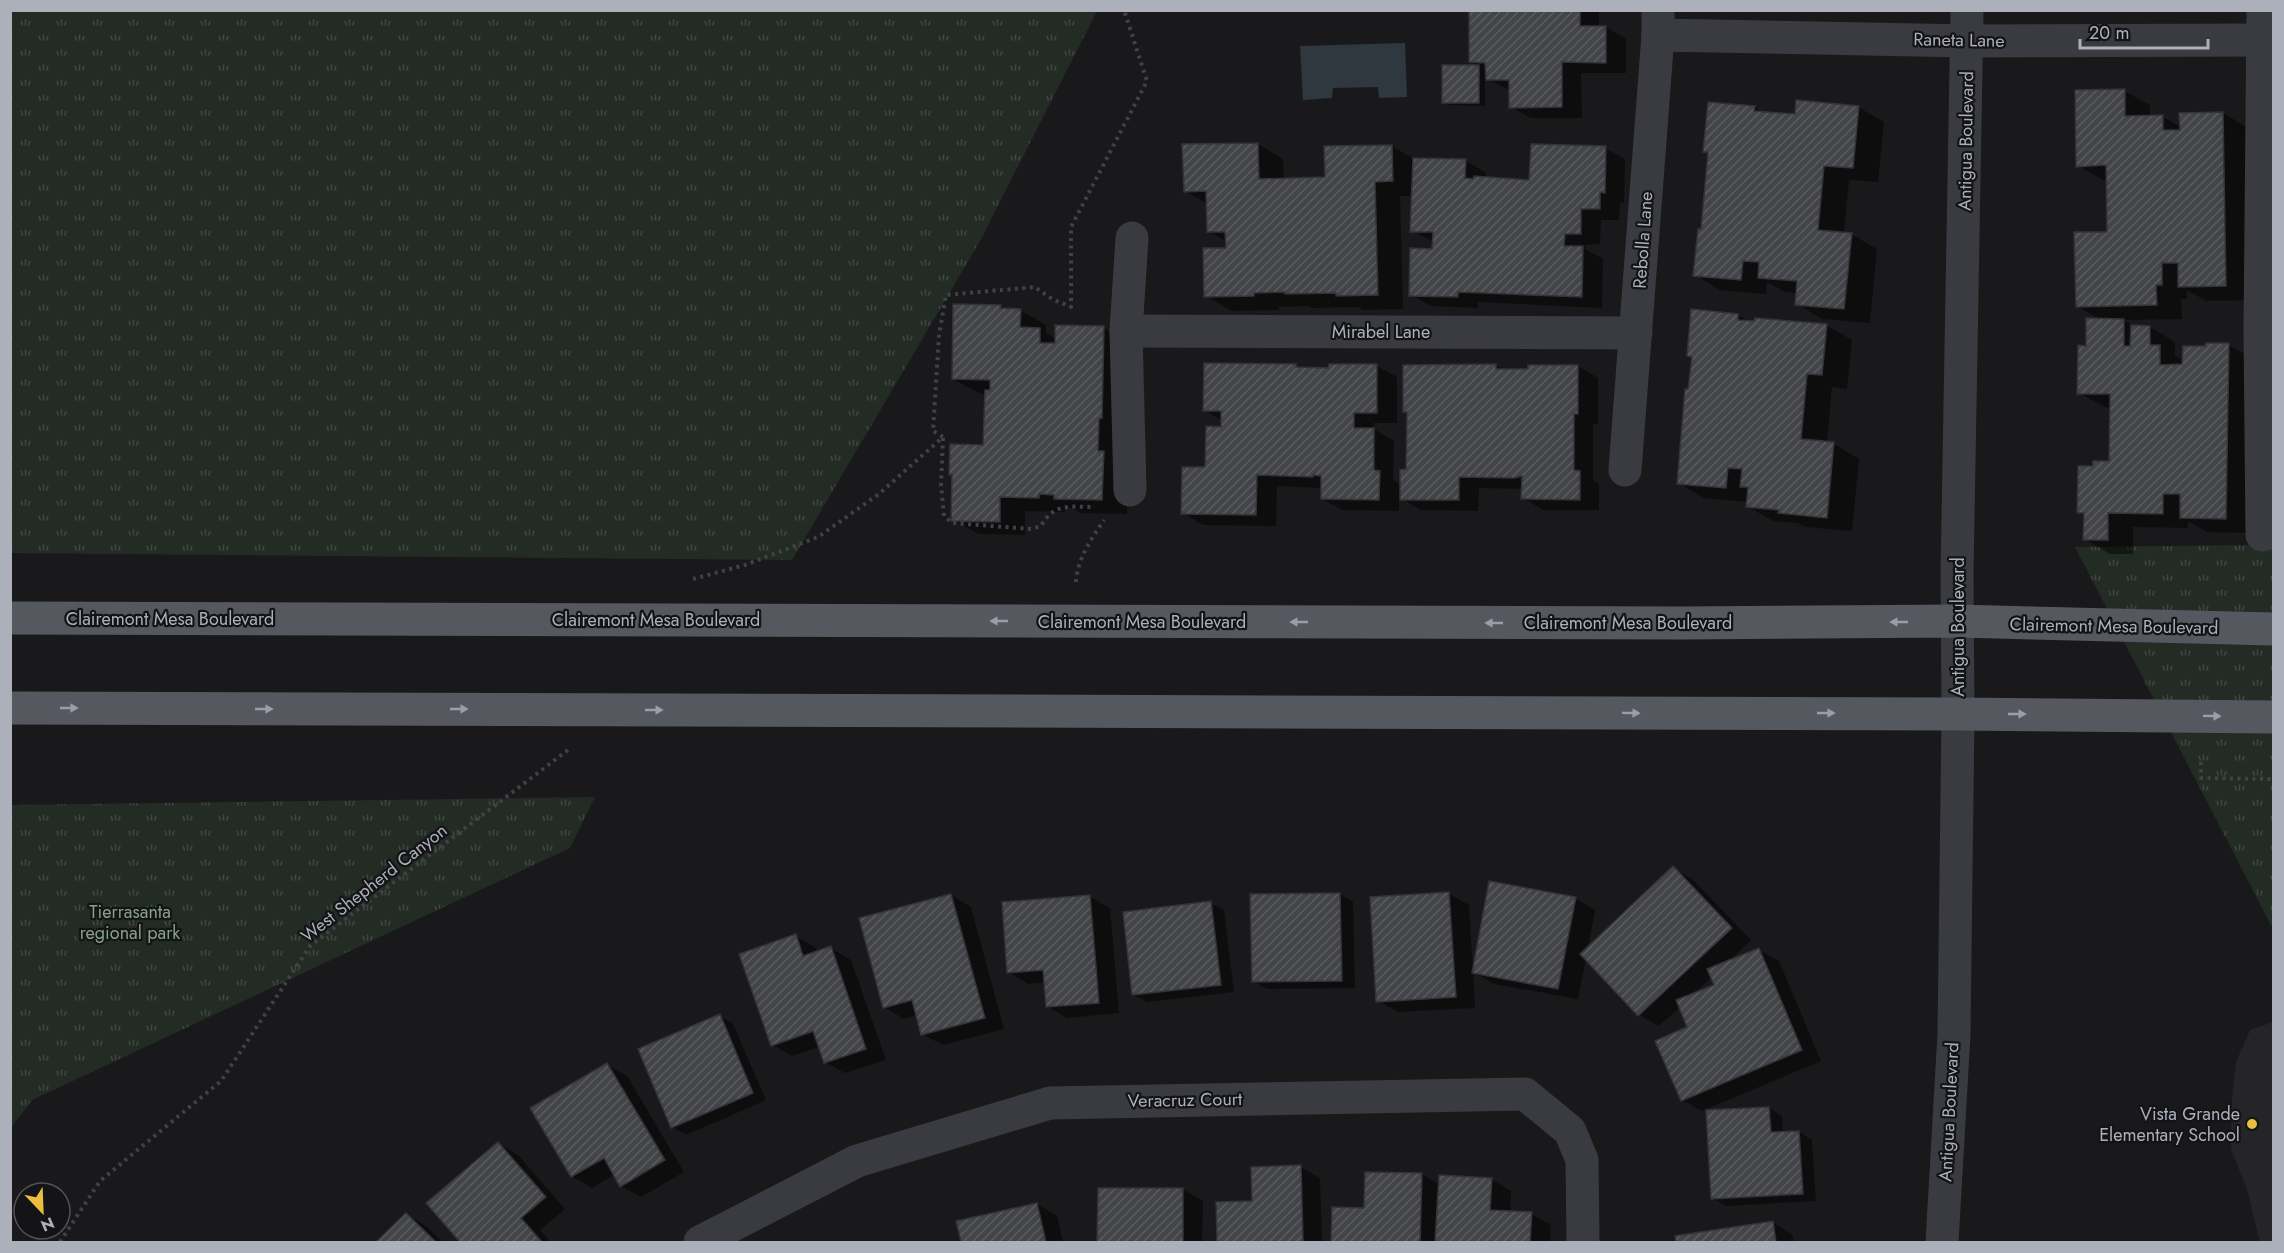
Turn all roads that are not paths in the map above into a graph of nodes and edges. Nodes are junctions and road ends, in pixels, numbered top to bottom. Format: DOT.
graph roads {
  1 [pos="1658,23"];
  2 [pos="2262,25"];
  3 [pos="1968,26"];
  4 [pos="1132,238"];
  5 [pos="2267,329"];
  6 [pos="1126,331"];
  7 [pos="1636,333"];
  8 [pos="1625,470"];
  9 [pos="1121,498"];
  10 [pos="2262,535"];
  11 [pos="10,618"];
  12 [pos="1958,621"];
  13 [pos="2274,629"];
  14 [pos="10,708"];
  15 [pos="1959,714"];
  16 [pos="2274,717"];
  17 [pos="700,1242"];
  18 [pos="1583,1242"];
  19 [pos="1942,1242"];
  1 -- 3 [label="street, Raneta Lane"];
  1 -- 7 [label="street, Rebolla Lane"];
  2 -- 3 [label="street, Raneta Lane"];
  2 -- 5 [label="street"];
  3 -- 12 [label="street, Antigua Boulevard"];
  4 -- 6 [label="street"];
  5 -- 10 [label="street"];
  6 -- 7 [label="street, Mirabel Lane"];
  6 -- 9 [label="street"];
  7 -- 8 [label="street, Rebolla Lane"];
  12 -- 11 [label="main road, Clairemont Mesa Boulevard, one-way"];
  12 -- 13 [label="main road, Clairemont Mesa Boulevard"];
  12 -- 15 [label="street, Antigua Boulevard"];
  14 -- 15 [label="main road, one-way"];
  15 -- 16 [label="main road, one-way"];
  15 -- 19 [label="street, Antigua Boulevard"];
  17 -- 18 [label="street, Veracruz Court"];
}
